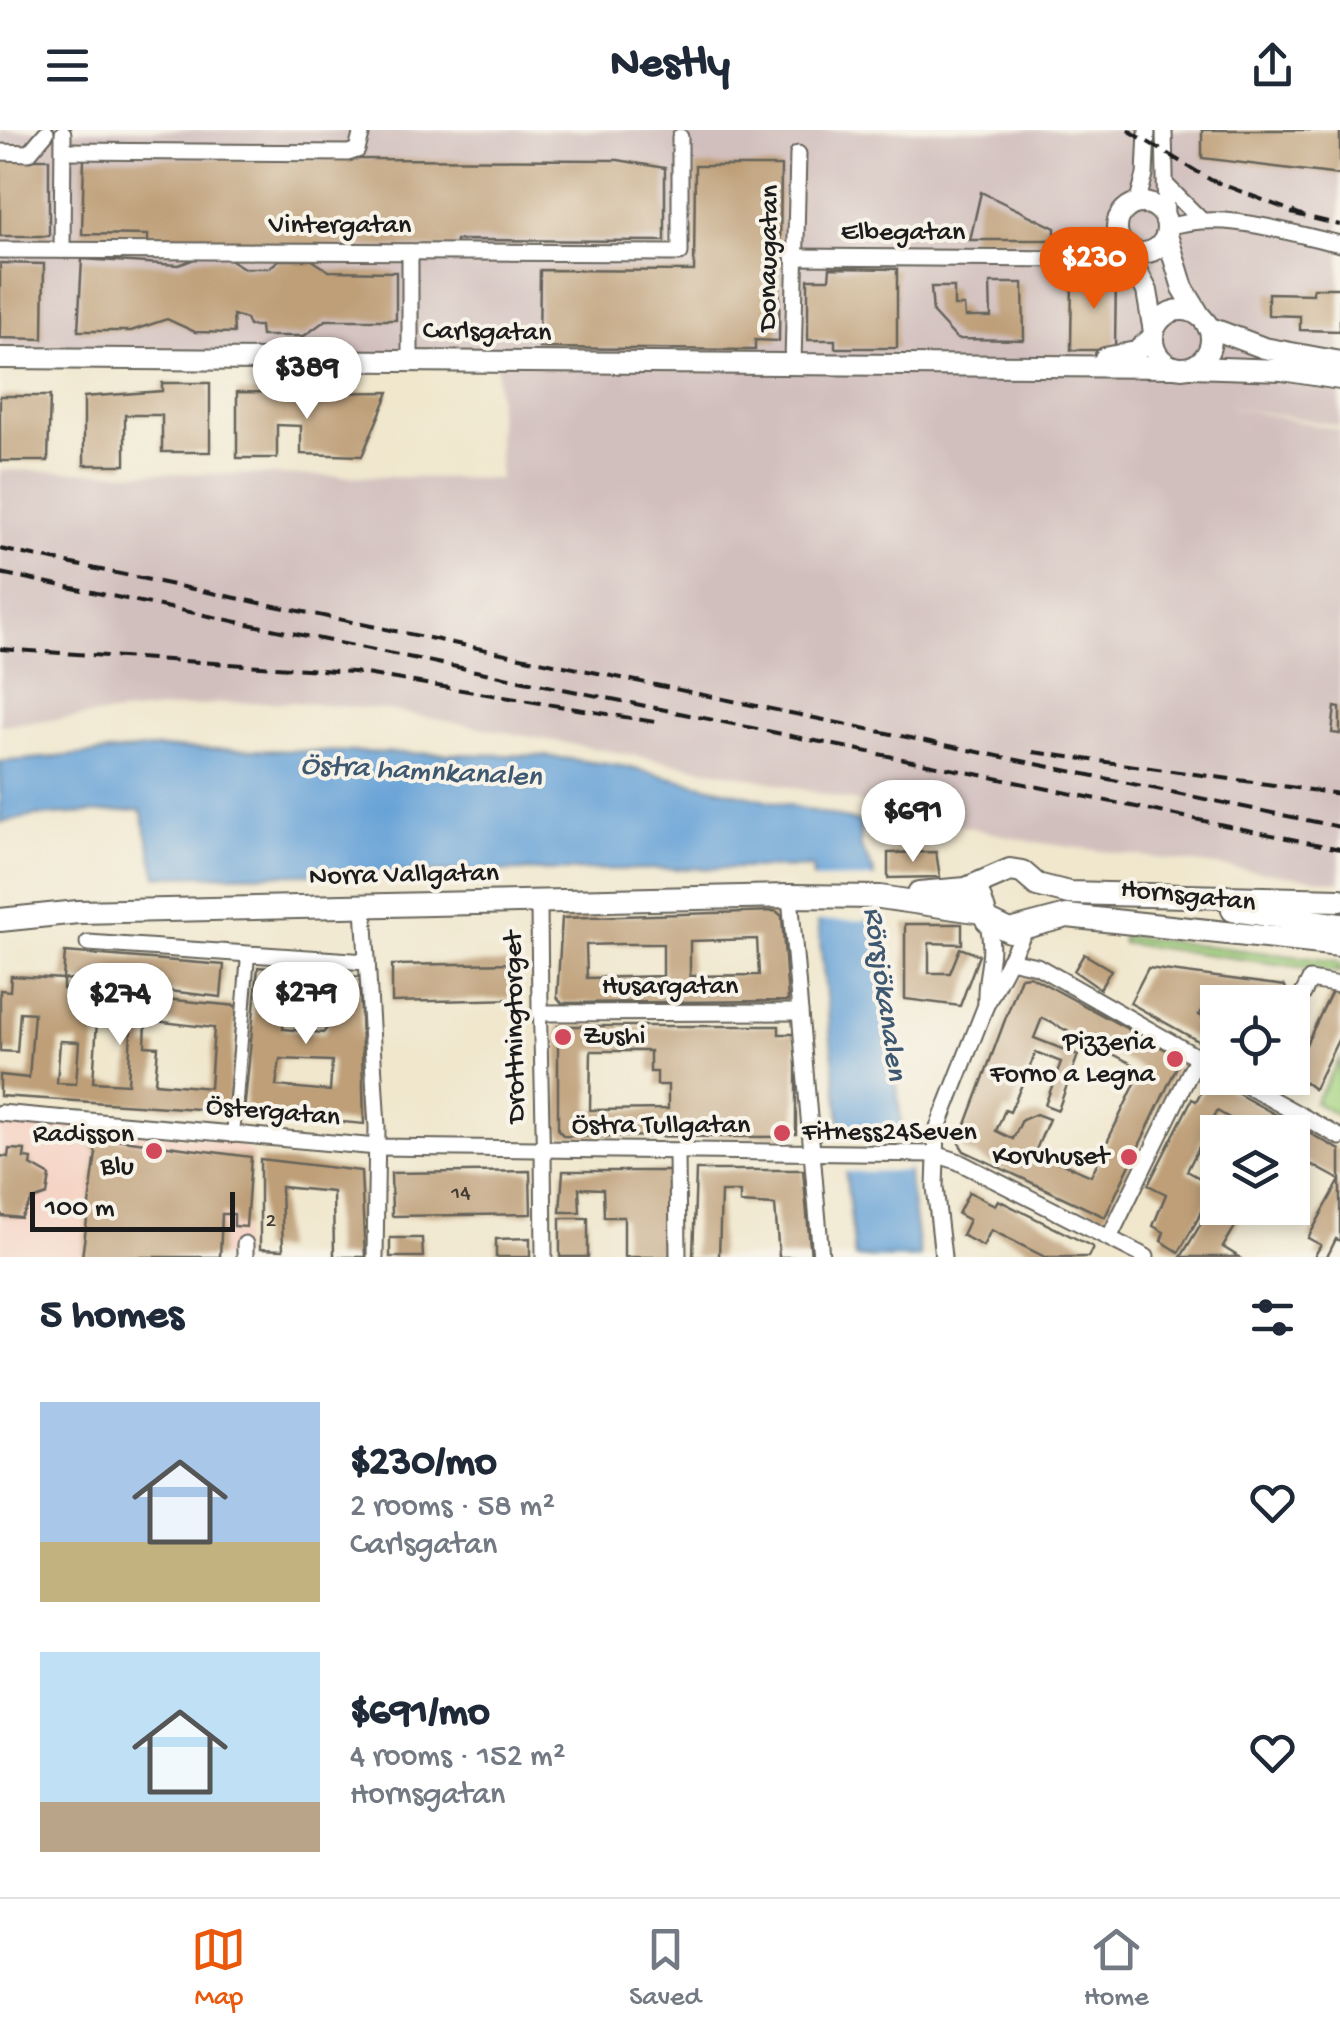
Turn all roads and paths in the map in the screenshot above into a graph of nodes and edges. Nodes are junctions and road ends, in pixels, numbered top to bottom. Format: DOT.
graph roads {
  1 [pos="1147,130"];
  2 [pos="1164,130"];
  3 [pos="46,133"];
  4 [pos="63,133"];
  5 [pos="361,135"];
  6 [pos="680,138"];
  7 [pos="64,151"];
  8 [pos="0,152"];
  9 [pos="798,154"];
  10 [pos="1166,185"];
  11 [pos="1136,203"];
  12 [pos="1201,220"];
  13 [pos="1167,227"];
  14 [pos="1340,244"];
  15 [pos="1123,246"];
  16 [pos="0,250"];
  17 [pos="62,250"];
  18 [pos="410,252"];
  19 [pos="794,257"];
  20 [pos="1072,259"];
  21 [pos="1204,322"];
  22 [pos="1153,334"];
  23 [pos="0,358"];
  24 [pos="410,360"];
  25 [pos="1340,362"];
  26 [pos="793,363"];
  27 [pos="974,364"];
  28 [pos="1182,367"];
  29 [pos="1340,379"];
  30 [pos="986,882"];
  31 [pos="1037,885"];
  32 [pos="800,896"];
  33 [pos="880,897"];
  34 [pos="1145,898"];
  35 [pos="1340,900"];
  36 [pos="540,903"];
  37 [pos="364,908"];
  38 [pos="984,916"];
  39 [pos="0,920"];
  40 [pos="1029,926"];
  41 [pos="1337,939"];
  42 [pos="88,943"];
  43 [pos="248,955"];
  44 [pos="1009,960"];
  45 [pos="366,962"];
  46 [pos="1307,985"];
  47 [pos="1340,985"];
  48 [pos="986,1005"];
  49 [pos="800,1012"];
  50 [pos="540,1013"];
  51 [pos="1197,1058"];
  52 [pos="1200,1060"];
  53 [pos="1276,1095"];
  54 [pos="0,1112"];
  55 [pos="233,1136"];
  56 [pos="1340,1137"];
  57 [pos="377,1147"];
  58 [pos="542,1150"];
  59 [pos="677,1151"];
  60 [pos="813,1152"];
  61 [pos="935,1154"];
  62 [pos="1110,1236"];
  63 [pos="375,1257"];
  64 [pos="544,1257"];
  65 [pos="678,1257"];
  66 [pos="821,1257"];
  67 [pos="942,1257"];
  68 [pos="1146,1257"];
  1 -- 11 [label="street"];
  2 -- 10 [label="street"];
  3 -- 8 [label="street"];
  4 -- 7 [label="street"];
  5 -- 7 [label="street"];
  6 -- 18 [label="street, Vintergatan"];
  7 -- 17 [label="street"];
  9 -- 19 [label="street, Donaugatan"];
  10 -- 12 [label="street"];
  10 -- 13 [label="street"];
  11 -- 13 [label="street"];
  11 -- 15 [label="street"];
  12 -- 13 [label="street"];
  12 -- 14 [label="street"];
  13 -- 15 [label="street"];
  13 -- 21 [label="street"];
  15 -- 22 [label="street"];
  16 -- 17 [label="street, Vintergatan"];
  17 -- 18 [label="street, Vintergatan"];
  18 -- 24 [label="street"];
  19 -- 20 [label="street, Elbegatan"];
  19 -- 26 [label="street, Donaugatan"];
  21 -- 22 [label="street"];
  21 -- 25 [label="street"];
  21 -- 28 [label="street"];
  22 -- 27 [label="street, Carlsgatan"];
  22 -- 28 [label="street"];
  23 -- 24 [label="street, Carlsgatan"];
  24 -- 26 [label="street, Carlsgatan"];
  26 -- 27 [label="street, Carlsgatan"];
  27 -- 28 [label="street, Carlsgatan"];
  28 -- 29 [label="street, Carlsgatan"];
  30 -- 31 [label="main road, Hornsgatan"];
  30 -- 33 [label="main road, Hornsgatan"];
  30 -- 38 [label="main road"];
  31 -- 34 [label="main road, Hornsgatan"];
  31 -- 40 [label="main road"];
  32 -- 33 [label="main road, Norra Vallgatan"];
  32 -- 36 [label="main road, Norra Vallgatan"];
  32 -- 49 [label="street"];
  33 -- 38 [label="main road, Hornsgatan"];
  34 -- 35 [label="main road, Hornsgatan"];
  34 -- 41 [label="main road"];
  36 -- 37 [label="main road, Norra Vallgatan"];
  36 -- 50 [label="street, Drottningtorget"];
  37 -- 39 [label="main road, Norra Vallgatan"];
  37 -- 45 [label="street"];
  38 -- 40 [label="main road, Hornsgatan"];
  38 -- 48 [label="street"];
  40 -- 41 [label="main road, Hornsgatan"];
  40 -- 44 [label="street"];
  42 -- 43 [label="street"];
  43 -- 45 [label="street"];
  43 -- 55 [label="street"];
  44 -- 48 [label="street"];
  44 -- 51 [label="street"];
  45 -- 57 [label="street"];
  46 -- 47 [label="street"];
  48 -- 61 [label="street"];
  49 -- 50 [label="street, Husargatan"];
  49 -- 60 [label="street"];
  50 -- 58 [label="street, Drottningtorget"];
  51 -- 52 [label="street"];
  51 -- 62 [label="street"];
  53 -- 56 [label="street"];
  54 -- 55 [label="street, Östergatan"];
  55 -- 57 [label="street, Östergatan"];
  57 -- 58 [label="street, Östergatan"];
  57 -- 63 [label="street"];
  58 -- 59 [label="street, Östra Tullgatan"];
  58 -- 64 [label="street"];
  59 -- 60 [label="street, Östra Tullgatan"];
  59 -- 65 [label="street"];
  60 -- 61 [label="street, Östra Tullgatan"];
  60 -- 66 [label="street"];
  61 -- 62 [label="street"];
  61 -- 67 [label="street"];
  62 -- 68 [label="street"];
}
